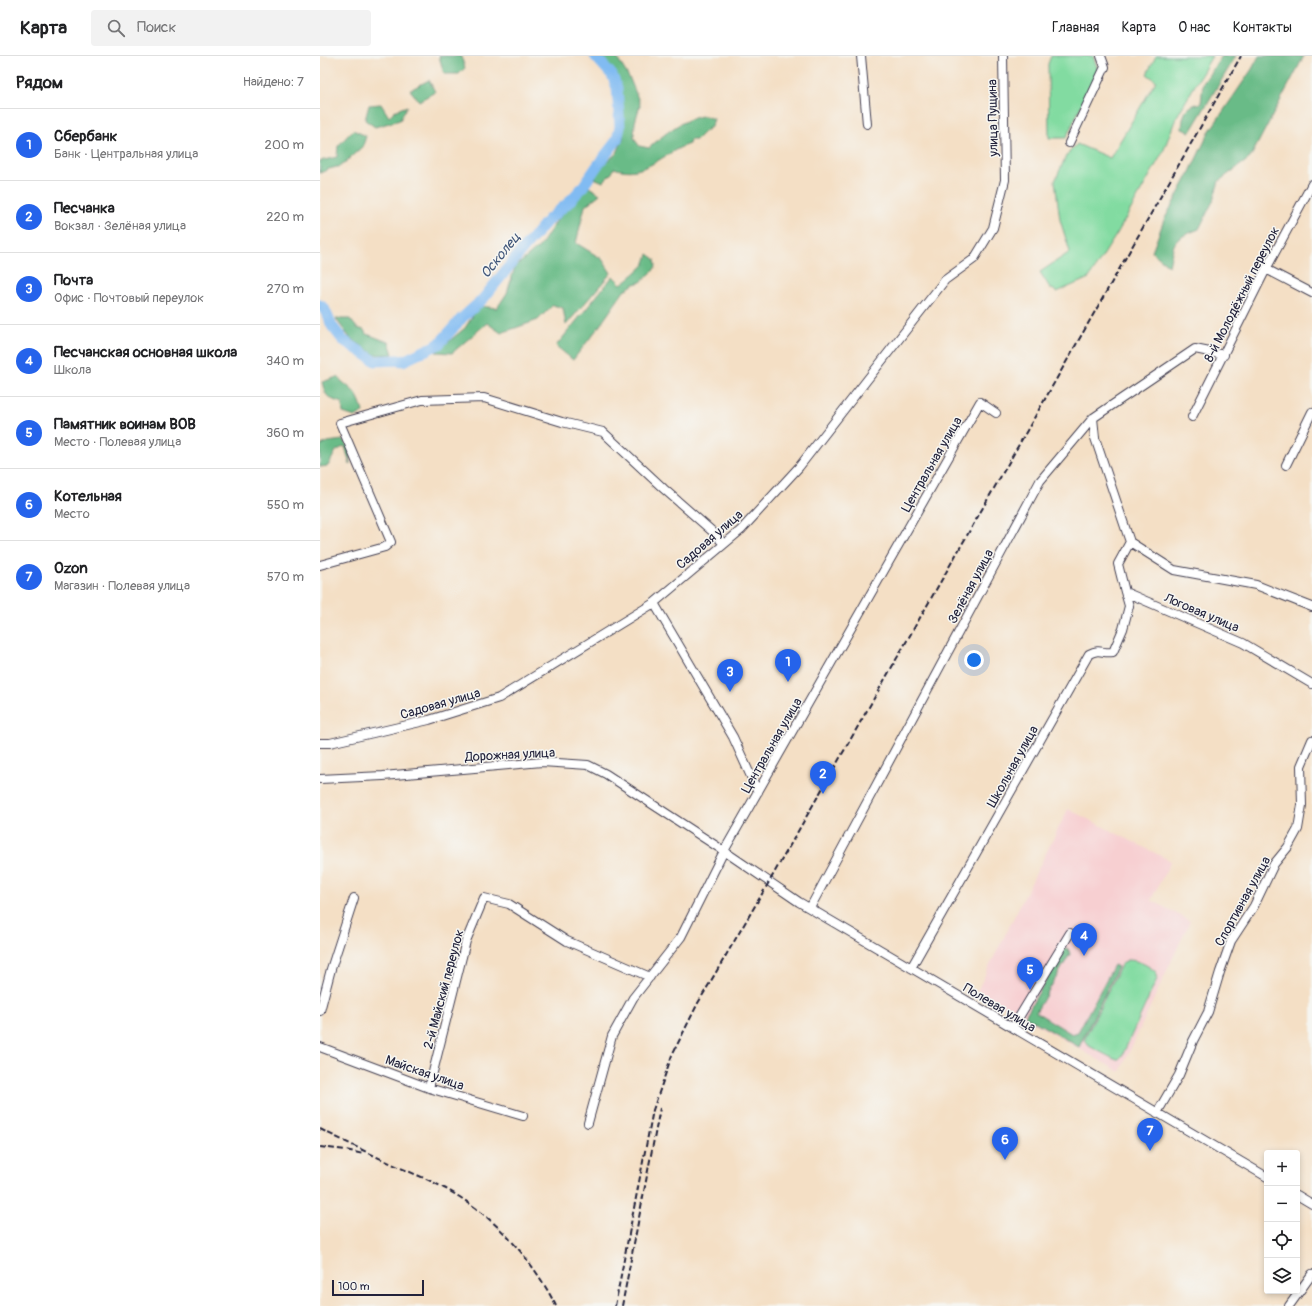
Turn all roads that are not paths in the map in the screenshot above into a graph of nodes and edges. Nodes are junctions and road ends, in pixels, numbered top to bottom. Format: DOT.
graph roads {
  1 [pos="861,56"];
  2 [pos="1003,56"];
  3 [pos="1101,56"];
  4 [pos="867,124"];
  5 [pos="1069,143"];
  6 [pos="1005,180"];
  7 [pos="1312,184"];
  8 [pos="1266,269"];
  9 [pos="1312,293"];
  10 [pos="1224,355"];
  11 [pos="1312,412"];
  12 [pos="996,413"];
  13 [pos="1192,417"];
  14 [pos="1093,418"];
  15 [pos="1083,430"];
  16 [pos="1095,438"];
  17 [pos="1286,465"];
  18 [pos="1130,542"];
  19 [pos="724,544"];
  20 [pos="320,565"];
  21 [pos="1125,592"];
  22 [pos="654,603"];
  23 [pos="1312,607"];
  24 [pos="1312,684"];
  25 [pos="1312,740"];
  26 [pos="320,743"];
  27 [pos="320,779"];
  28 [pos="758,792"];
  29 [pos="724,851"];
  30 [pos="354,898"];
  31 [pos="810,908"];
  32 [pos="1070,933"];
  33 [pos="912,968"];
  34 [pos="650,977"];
  35 [pos="320,1011"];
  36 [pos="1016,1022"];
  37 [pos="320,1047"];
  38 [pos="429,1088"];
  39 [pos="1157,1113"];
  40 [pos="523,1116"];
  41 [pos="588,1123"];
  42 [pos="1264,1175"];
  43 [pos="1300,1197"];
  44 [pos="1312,1204"];
  45 [pos="1312,1274"];
  46 [pos="1289,1306"];
  1 -- 4 [label="street"];
  2 -- 6 [label="street, улица Пущина"];
  3 -- 5 [label="street"];
  6 -- 19 [label="street, Садовая улица"];
  7 -- 8 [label="street, 8-й Молодёжный переулок"];
  8 -- 9 [label="street"];
  8 -- 10 [label="street, 8-й Молодёжный переулок"];
  10 -- 13 [label="street, 8-й Молодёжный переулок"];
  10 -- 14 [label="street, Зелёная улица"];
  11 -- 17 [label="street"];
  12 -- 28 [label="street, Центральная улица"];
  14 -- 15 [label="street, Зелёная улица"];
  14 -- 16 [label="street"];
  15 -- 16 [label="street"];
  15 -- 31 [label="street, Зелёная улица"];
  16 -- 18 [label="street"];
  18 -- 21 [label="street"];
  18 -- 23 [label="street"];
  19 -- 20 [label="street"];
  19 -- 22 [label="street, Садовая улица"];
  21 -- 24 [label="street, Логовая улица"];
  21 -- 33 [label="street, Школьная улица"];
  22 -- 26 [label="street, Садовая улица"];
  22 -- 28 [label="street"];
  25 -- 39 [label="street, Спортивная улица"];
  27 -- 29 [label="street, Дорожная улица"];
  28 -- 29 [label="street, Центральная улица"];
  29 -- 31 [label="street, Полевая улица"];
  29 -- 34 [label="street, Центральная улица"];
  30 -- 35 [label="street"];
  31 -- 33 [label="street, Полевая улица"];
  32 -- 36 [label="street"];
  33 -- 39 [label="street, Полевая улица"];
  34 -- 38 [label="street, 2-й Майский переулок"];
  34 -- 41 [label="street, Центральная улица"];
  37 -- 38 [label="street, Майская улица"];
  38 -- 40 [label="street, Майская улица"];
  39 -- 42 [label="street, Полевая улица"];
  43 -- 44 [label="street"];
  45 -- 46 [label="street"];
}
